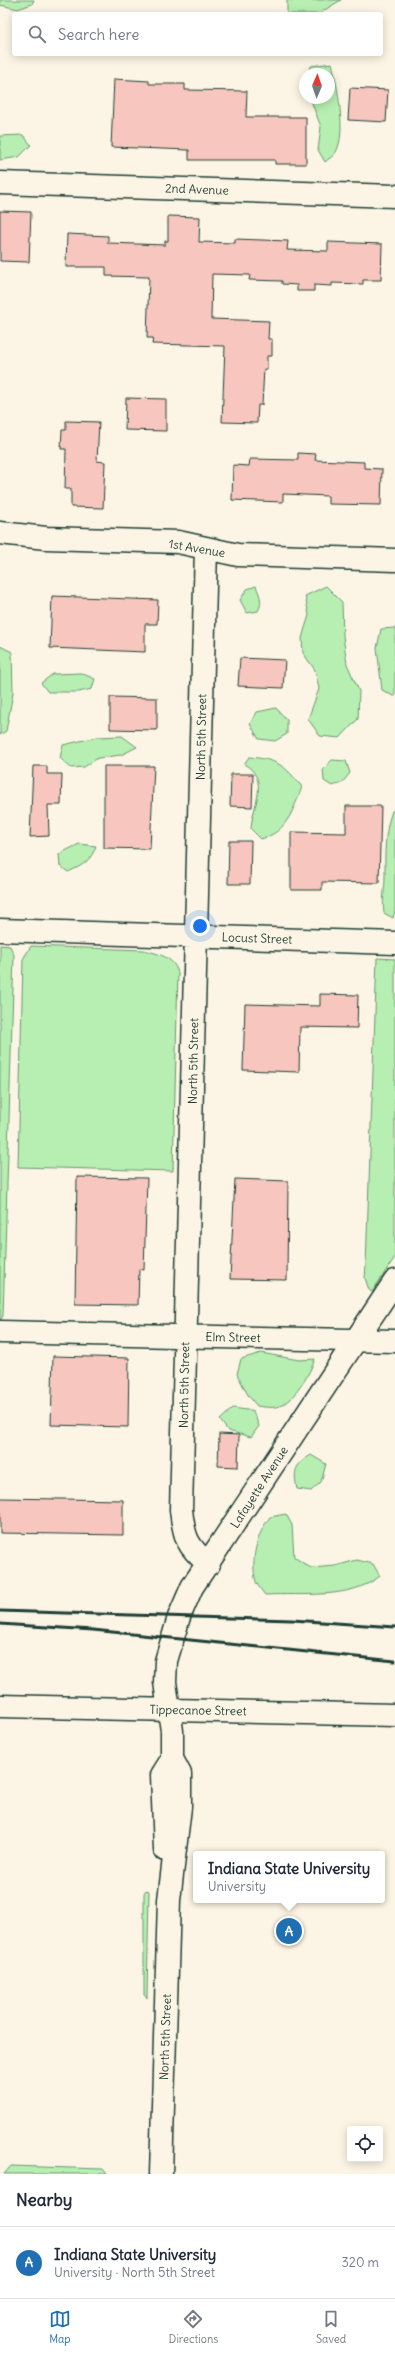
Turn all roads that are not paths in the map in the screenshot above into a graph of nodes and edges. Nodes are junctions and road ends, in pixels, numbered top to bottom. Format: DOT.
graph roads {
  1 [pos="0,183"];
  2 [pos="395,196"];
  3 [pos="0,533"];
  4 [pos="206,548"];
  5 [pos="395,560"];
  6 [pos="0,930"];
  7 [pos="196,936"];
  8 [pos="395,943"];
  9 [pos="395,1281"];
  10 [pos="0,1332"];
  11 [pos="185,1336"];
  12 [pos="356,1339"];
  13 [pos="395,1340"];
  14 [pos="209,1564"];
  15 [pos="0,1706"];
  16 [pos="169,1709"];
  17 [pos="395,1715"];
  18 [pos="161,2174"];
  1 -- 2 [label="street, 2nd Avenue"];
  3 -- 4 [label="street, 1st Avenue"];
  4 -- 5 [label="street, 1st Avenue"];
  4 -- 7 [label="street, North 5th Street"];
  6 -- 7 [label="street, Locust Street"];
  7 -- 8 [label="street, Locust Street"];
  7 -- 11 [label="street, North 5th Street"];
  9 -- 12 [label="street, Lafayette Avenue"];
  10 -- 11 [label="street, Elm Street"];
  11 -- 12 [label="street, Elm Street"];
  11 -- 14 [label="street, North 5th Street"];
  12 -- 13 [label="street, Elm Street"];
  12 -- 14 [label="street, Lafayette Avenue"];
  14 -- 16 [label="street, Lafayette Avenue"];
  15 -- 16 [label="street, Tippecanoe Street"];
  16 -- 17 [label="street, Tippecanoe Street"];
  16 -- 18 [label="street, North 5th Street"];
}
